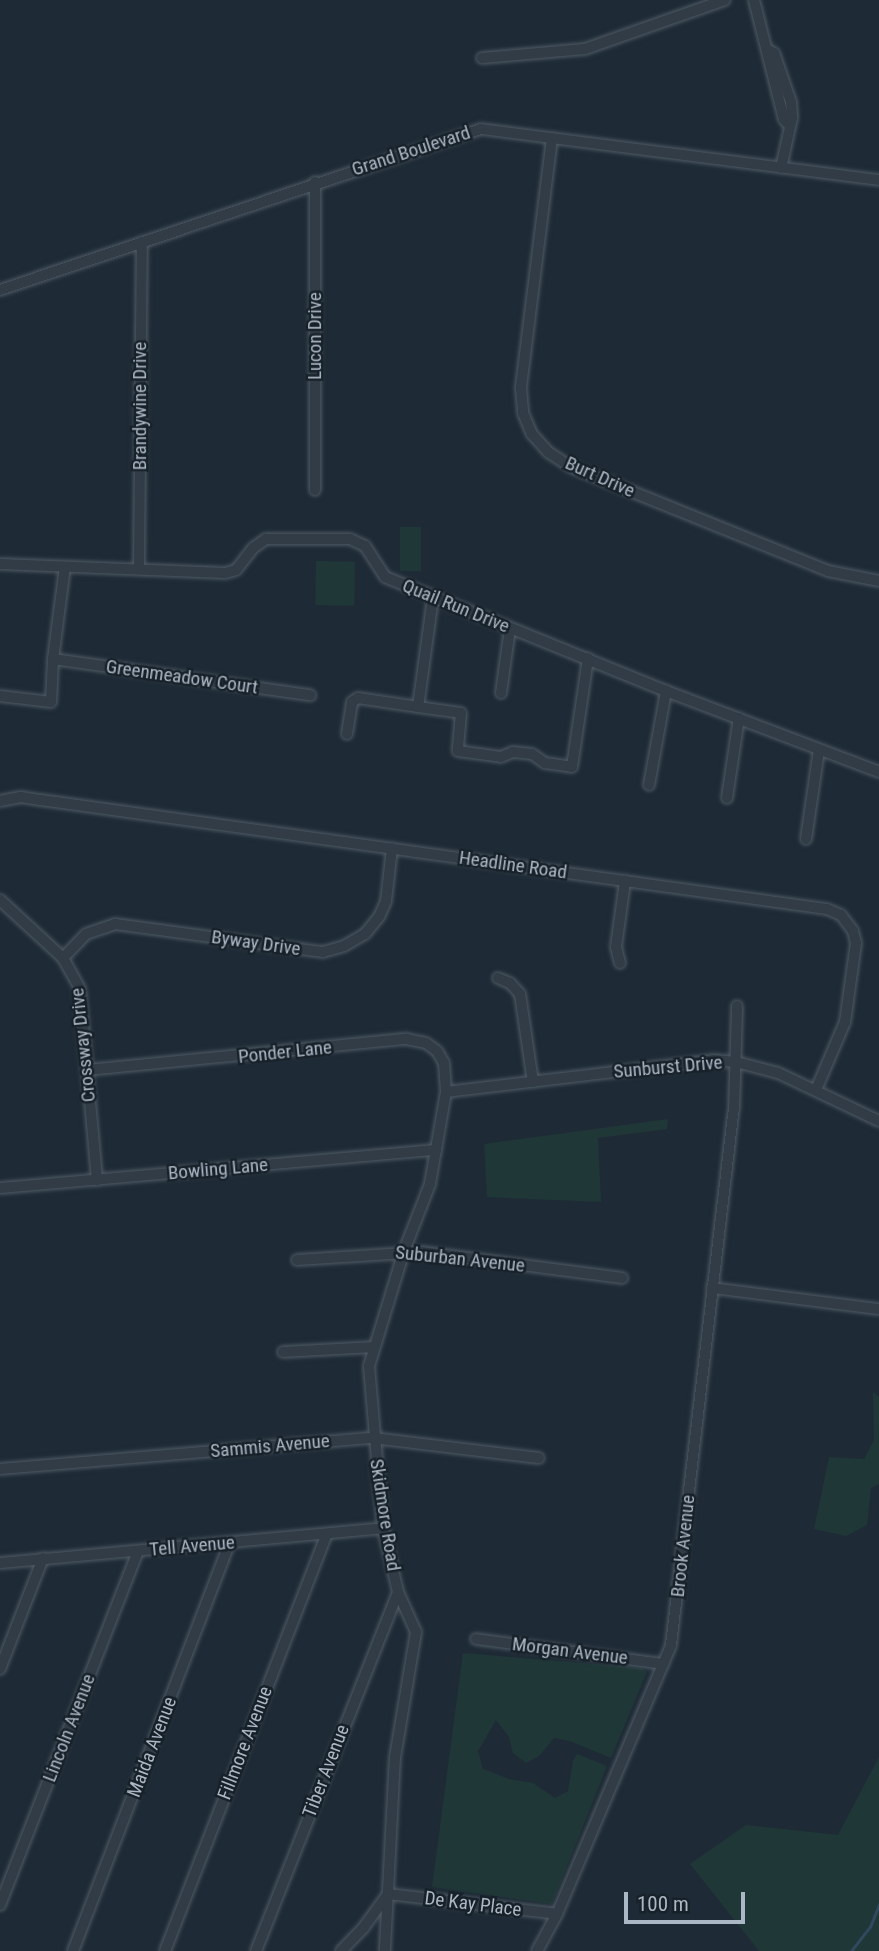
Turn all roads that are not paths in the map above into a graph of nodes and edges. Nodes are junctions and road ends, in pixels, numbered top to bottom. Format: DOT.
graph roads {
  1 [pos="725,0"];
  2 [pos="754,0"];
  3 [pos="482,58"];
  4 [pos="552,138"];
  5 [pos="781,168"];
  6 [pos="879,180"];
  7 [pos="315,182"];
  8 [pos="142,242"];
  9 [pos="0,290"];
  10 [pos="315,491"];
  11 [pos="0,564"];
  12 [pos="65,566"];
  13 [pos="139,569"];
  14 [pos="879,581"];
  15 [pos="433,597"];
  16 [pos="510,628"];
  17 [pos="588,658"];
  18 [pos="53,659"];
  19 [pos="666,691"];
  20 [pos="501,693"];
  21 [pos="310,695"];
  22 [pos="0,696"];
  23 [pos="418,707"];
  24 [pos="738,718"];
  25 [pos="347,734"];
  26 [pos="819,750"];
  27 [pos="879,772"];
  28 [pos="649,785"];
  29 [pos="727,798"];
  30 [pos="0,801"];
  31 [pos="806,839"];
  32 [pos="392,848"];
  33 [pos="625,881"];
  34 [pos="0,900"];
  35 [pos="63,958"];
  36 [pos="620,963"];
  37 [pos="498,978"];
  38 [pos="737,1006"];
  39 [pos="736,1062"];
  40 [pos="87,1070"];
  41 [pos="533,1082"];
  42 [pos="816,1090"];
  43 [pos="446,1092"];
  44 [pos="879,1121"];
  45 [pos="436,1150"];
  46 [pos="97,1180"];
  47 [pos="0,1188"];
  48 [pos="404,1251"];
  49 [pos="297,1260"];
  50 [pos="622,1278"];
  51 [pos="712,1288"];
  52 [pos="879,1309"];
  53 [pos="374,1347"];
  54 [pos="283,1352"];
  55 [pos="373,1437"];
  56 [pos="539,1458"];
  57 [pos="0,1469"];
  58 [pos="383,1528"];
  59 [pos="326,1535"];
  60 [pos="230,1543"];
  61 [pos="138,1551"];
  62 [pos="43,1559"];
  63 [pos="0,1563"];
  64 [pos="398,1592"];
  65 [pos="476,1639"];
  66 [pos="663,1664"];
  67 [pos="0,1669"];
  68 [pos="388,1894"];
  69 [pos="0,1905"];
  70 [pos="557,1914"];
  71 [pos="73,1951"];
  72 [pos="165,1951"];
  73 [pos="256,1951"];
  74 [pos="341,1951"];
  75 [pos="385,1951"];
  76 [pos="537,1951"];
  1 -- 3 [label="street"];
  2 -- 5 [label="street"];
  4 -- 5 [label="street, Grand Boulevard"];
  4 -- 7 [label="street, Grand Boulevard"];
  4 -- 14 [label="street, Burt Drive"];
  5 -- 6 [label="street, Grand Boulevard"];
  7 -- 8 [label="street, Grand Boulevard"];
  7 -- 10 [label="street, Lucon Drive"];
  8 -- 9 [label="street, Grand Boulevard"];
  8 -- 13 [label="street, Brandywine Drive"];
  11 -- 12 [label="street, Quail Run Drive"];
  12 -- 13 [label="street, Quail Run Drive"];
  12 -- 18 [label="street"];
  13 -- 15 [label="street, Quail Run Drive"];
  15 -- 16 [label="street, Quail Run Drive"];
  15 -- 23 [label="street"];
  16 -- 17 [label="street, Quail Run Drive"];
  16 -- 20 [label="street"];
  17 -- 19 [label="street, Quail Run Drive"];
  17 -- 23 [label="street"];
  18 -- 21 [label="street, Greenmeadow Court"];
  18 -- 22 [label="street"];
  19 -- 24 [label="street, Quail Run Drive"];
  19 -- 28 [label="street"];
  23 -- 25 [label="street"];
  24 -- 26 [label="street, Quail Run Drive"];
  24 -- 29 [label="street"];
  26 -- 27 [label="street, Quail Run Drive"];
  26 -- 31 [label="street"];
  30 -- 32 [label="street, Headline Road"];
  32 -- 33 [label="street, Headline Road"];
  32 -- 35 [label="street, Byway Drive"];
  33 -- 36 [label="street"];
  33 -- 42 [label="street, Headline Road"];
  34 -- 35 [label="street, Crossway Drive"];
  35 -- 40 [label="street, Crossway Drive"];
  37 -- 41 [label="street"];
  38 -- 39 [label="street, Brook Avenue"];
  39 -- 41 [label="street, Sunburst Drive"];
  39 -- 42 [label="street, Sunburst Drive"];
  39 -- 51 [label="street, Brook Avenue"];
  40 -- 43 [label="street, Ponder Lane"];
  40 -- 46 [label="street, Crossway Drive"];
  41 -- 43 [label="street, Sunburst Drive"];
  42 -- 44 [label="street, Sunburst Drive"];
  43 -- 45 [label="street, Skidmore Road"];
  45 -- 46 [label="street, Bowling Lane"];
  45 -- 48 [label="street, Skidmore Road"];
  46 -- 47 [label="street, Bowling Lane"];
  48 -- 49 [label="street, Suburban Avenue"];
  48 -- 50 [label="street, Suburban Avenue"];
  48 -- 53 [label="street, Skidmore Road"];
  51 -- 52 [label="street"];
  51 -- 66 [label="street, Brook Avenue"];
  53 -- 54 [label="street"];
  53 -- 55 [label="street, Skidmore Road"];
  55 -- 56 [label="street, Sammis Avenue"];
  55 -- 57 [label="street, Sammis Avenue"];
  55 -- 58 [label="street, Skidmore Road"];
  58 -- 59 [label="street, Tell Avenue"];
  58 -- 64 [label="street, Skidmore Road"];
  59 -- 60 [label="street, Tell Avenue"];
  59 -- 72 [label="street, Fillmore Avenue"];
  60 -- 61 [label="street, Tell Avenue"];
  60 -- 71 [label="street, Maida Avenue"];
  61 -- 62 [label="street, Tell Avenue"];
  61 -- 69 [label="street, Lincoln Avenue"];
  62 -- 63 [label="street, Tell Avenue"];
  62 -- 67 [label="street"];
  64 -- 68 [label="street, Skidmore Road"];
  64 -- 73 [label="street, Tiber Avenue"];
  65 -- 66 [label="street, Morgan Avenue"];
  66 -- 70 [label="street, Brook Avenue"];
  68 -- 70 [label="street, De Kay Place"];
  68 -- 74 [label="street"];
  68 -- 75 [label="street, Skidmore Road"];
  70 -- 76 [label="street, Brook Avenue"];
}
